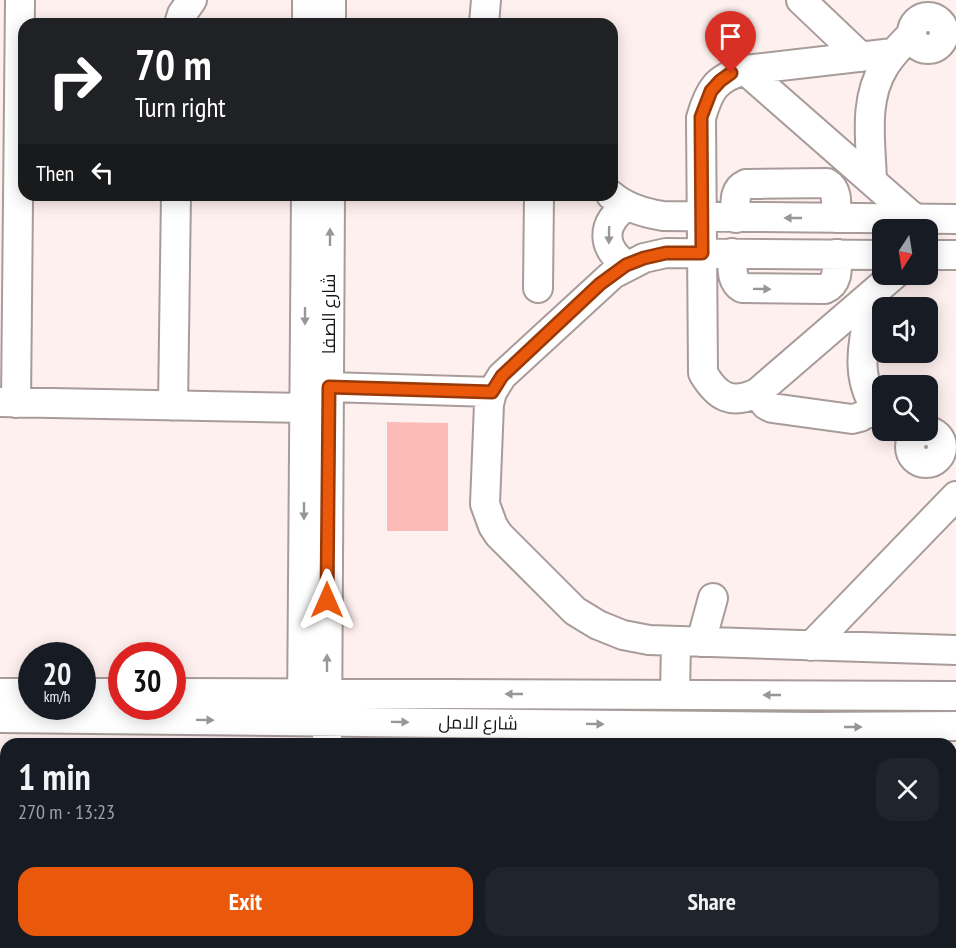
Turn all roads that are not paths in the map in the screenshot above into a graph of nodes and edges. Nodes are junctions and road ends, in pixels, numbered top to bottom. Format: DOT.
graph roads {
  1 [pos="20,0"];
  2 [pos="192,0"];
  3 [pos="307,0"];
  4 [pos="331,0"];
  5 [pos="486,0"];
  6 [pos="801,0"];
  7 [pos="19,18"];
  8 [pos="181,18"];
  9 [pos="307,18"];
  10 [pos="331,18"];
  11 [pos="484,18"];
  12 [pos="950,31"];
  13 [pos="18,38"];
  14 [pos="902,44"];
  15 [pos="861,57"];
  16 [pos="745,70"];
  17 [pos="872,181"];
  18 [pos="176,201"];
  19 [pos="306,201"];
  20 [pos="330,201"];
  21 [pos="539,201"];
  22 [pos="619,201"];
  23 [pos="9,208"];
  24 [pos="702,218"];
  25 [pos="897,219"];
  26 [pos="956,219"];
  27 [pos="872,220"];
  28 [pos="938,220"];
  29 [pos="702,253"];
  30 [pos="872,255"];
  31 [pos="938,255"];
  32 [pos="956,255"];
  33 [pos="626,265"];
  34 [pos="883,285"];
  35 [pos="538,288"];
  36 [pos="873,295"];
  37 [pos="329,387"];
  38 [pos="492,392"];
  39 [pos="757,393"];
  40 [pos="872,402"];
  41 [pos="8,403"];
  42 [pos="173,406"];
  43 [pos="304,408"];
  44 [pos="872,414"];
  45 [pos="956,496"];
  46 [pos="713,598"];
  47 [pos="688,642"];
  48 [pos="811,646"];
  49 [pos="956,650"];
  50 [pos="0,693"];
  51 [pos="18,693"];
  52 [pos="186,695"];
  53 [pos="675,695"];
  54 [pos="812,695"];
  55 [pos="956,696"];
  56 [pos="317,715"];
  57 [pos="0,718"];
  58 [pos="956,726"];
  59 [pos="812,735"];
  1 -- 7 [label="street"];
  2 -- 8 [label="street"];
  3 -- 9 [label="street"];
  4 -- 10 [label="street"];
  5 -- 11 [label="street"];
  6 -- 15 [label="street"];
  12 -- 14 [label="street"];
  13 -- 23 [label="street"];
  14 -- 15 [label="street"];
  14 -- 17 [label="street"];
  15 -- 16 [label="street"];
  16 -- 17 [label="street"];
  16 -- 24 [label="street"];
  17 -- 25 [label="street"];
  18 -- 42 [label="street"];
  19 -- 43 [label="street, شارع الصفا, one-way"];
  37 -- 20 [label="street, شارع الصفا, one-way"];
  21 -- 35 [label="street"];
  22 -- 24 [label="street"];
  22 -- 33 [label="street, one-way"];
  23 -- 41 [label="street"];
  27 -- 24 [label="street, one-way"];
  24 -- 29 [label="street"];
  26 -- 28 [label="street"];
  29 -- 30 [label="street, one-way"];
  29 -- 33 [label="street"];
  29 -- 39 [label="street"];
  31 -- 32 [label="street"];
  33 -- 38 [label="street"];
  34 -- 36 [label="street"];
  36 -- 39 [label="street"];
  36 -- 40 [label="street"];
  37 -- 38 [label="street"];
  56 -- 37 [label="street, شارع الصفا, one-way"];
  38 -- 47 [label="street"];
  39 -- 44 [label="street"];
  41 -- 42 [label="street"];
  42 -- 43 [label="street"];
  43 -- 56 [label="street, شارع الصفا, one-way"];
  45 -- 48 [label="street"];
  46 -- 47 [label="street"];
  47 -- 48 [label="street"];
  47 -- 53 [label="street"];
  48 -- 49 [label="street"];
  50 -- 51 [label="street"];
  52 -- 56 [label="street, شارع الامل"];
  54 -- 53 [label="street, شارع الامل, one-way"];
  53 -- 56 [label="street, شارع الامل, one-way"];
  54 -- 55 [label="street, شارع الامل"];
  54 -- 59 [label="street"];
  57 -- 56 [label="street, شارع الامل, one-way"];
  56 -- 59 [label="street, شارع الامل, one-way"];
  59 -- 58 [label="street, شارع الامل, one-way"];
}
